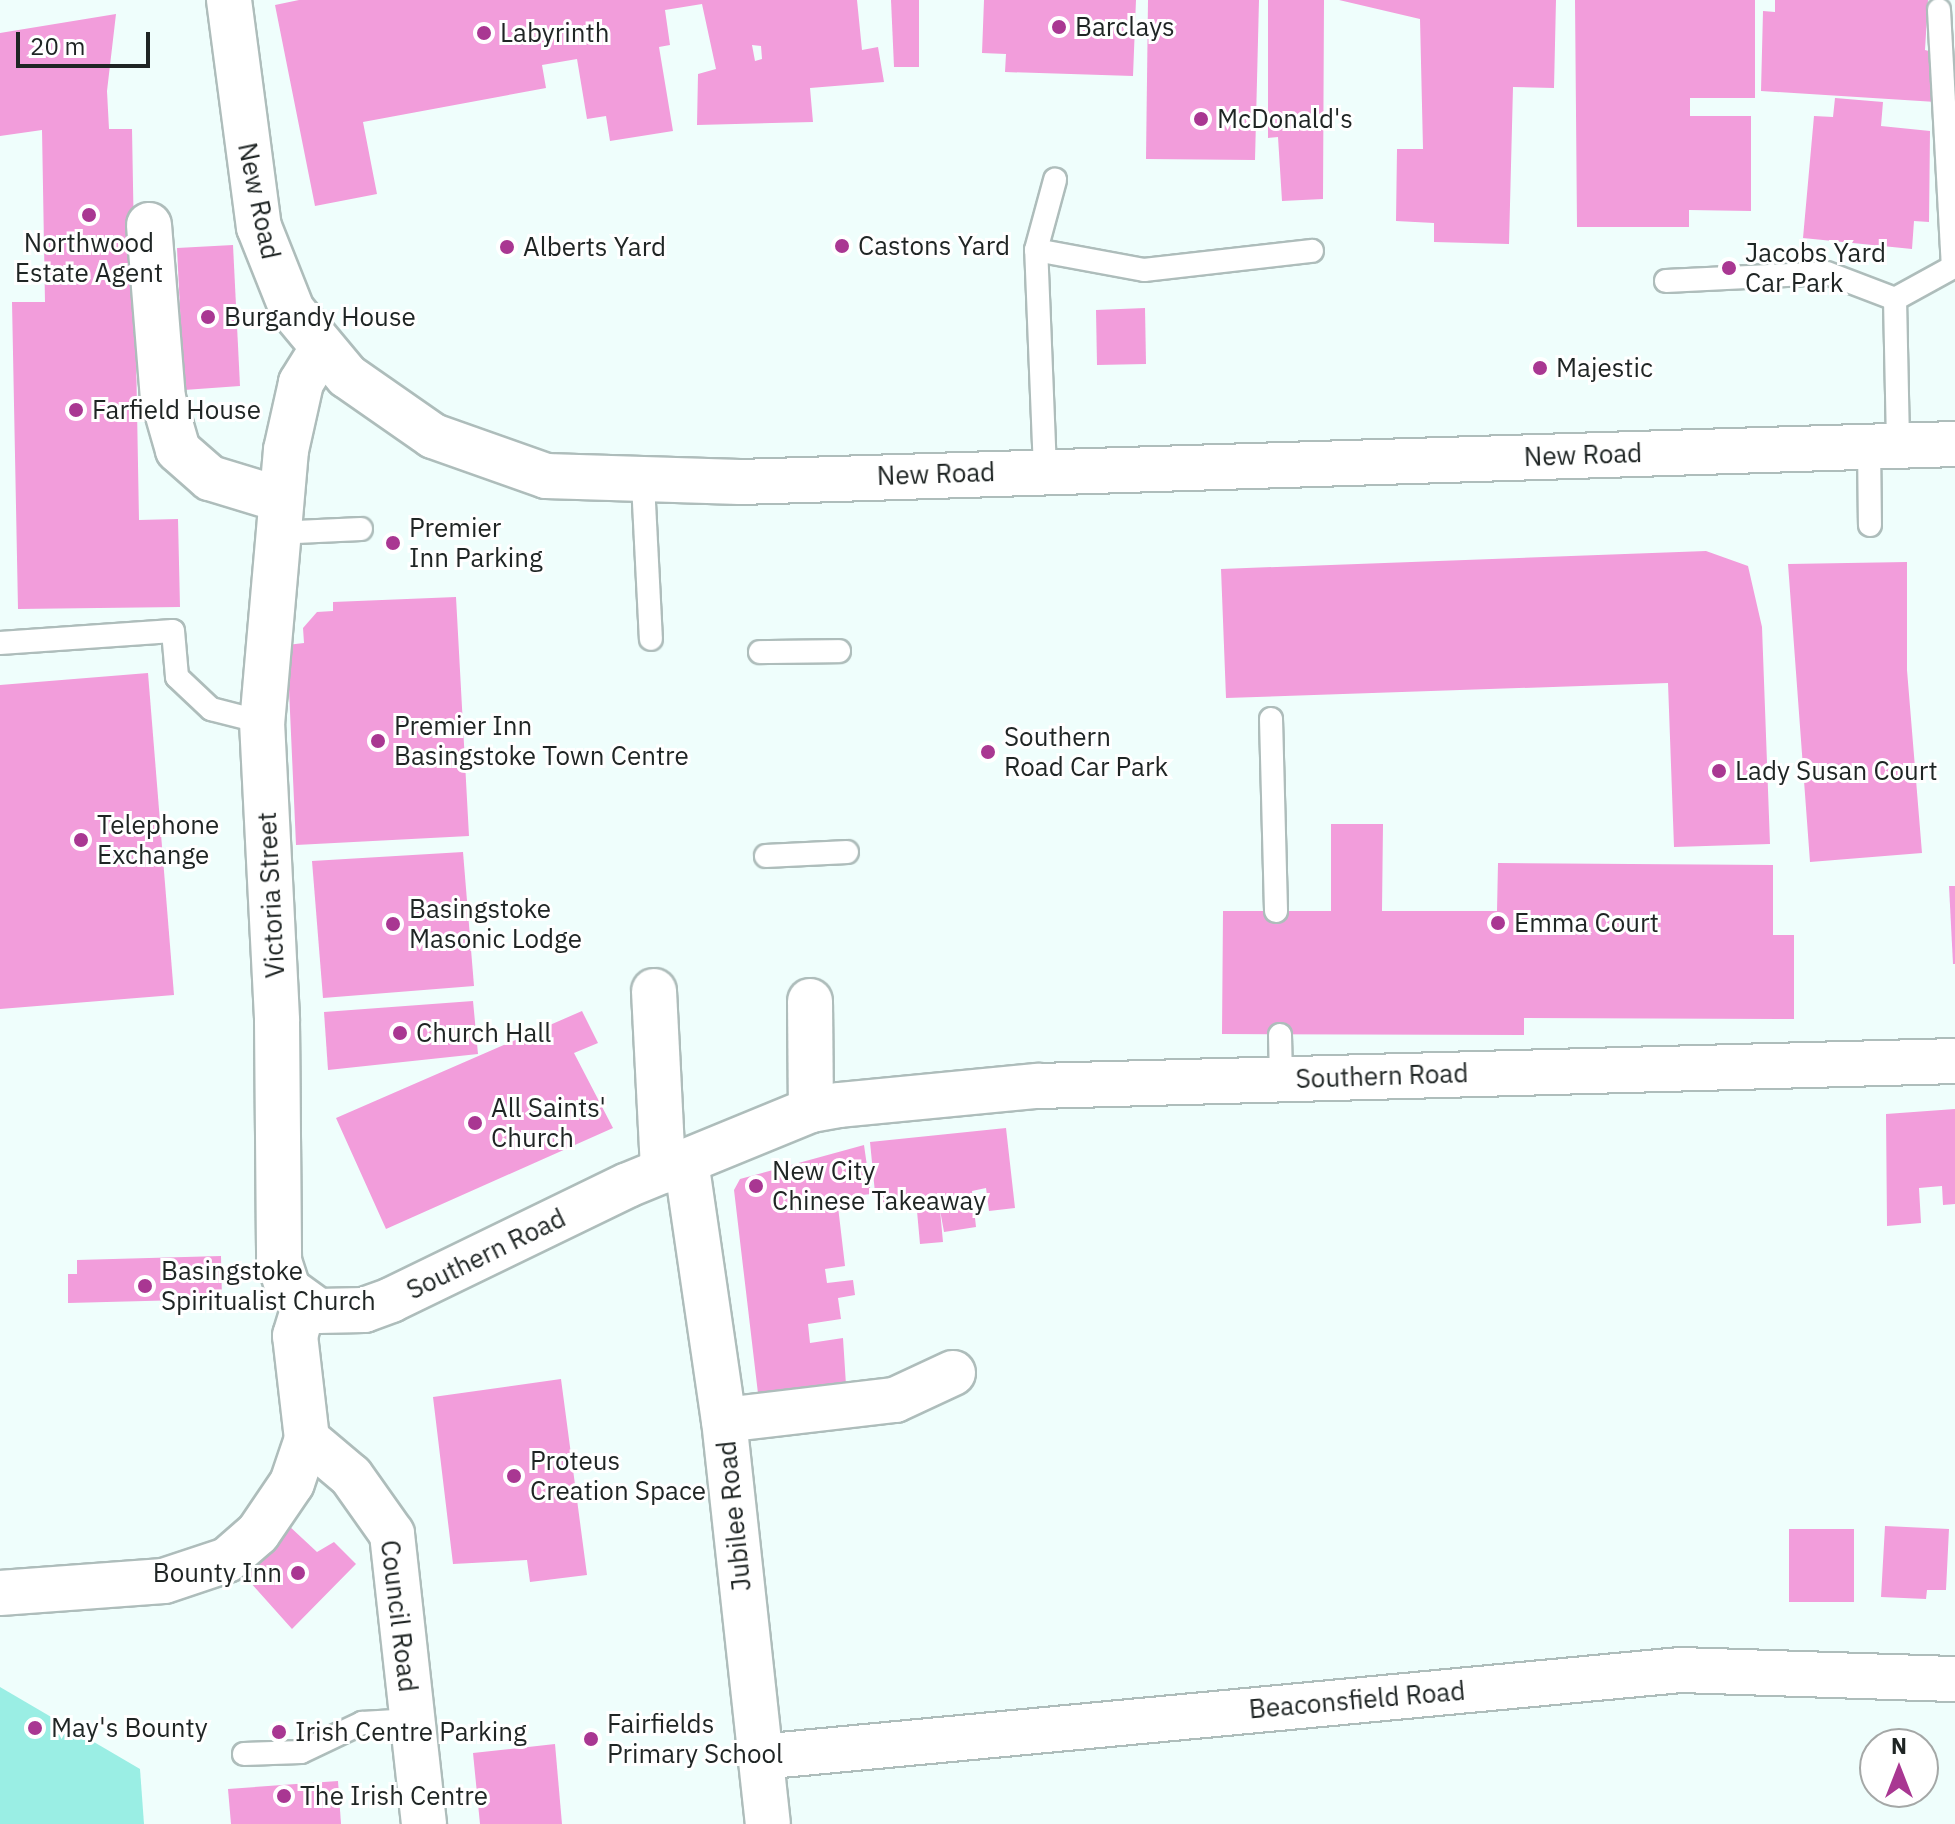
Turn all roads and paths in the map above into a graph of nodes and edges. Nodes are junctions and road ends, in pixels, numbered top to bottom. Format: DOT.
graph roads {
  1 [pos="229,0"];
  2 [pos="1939,10"];
  3 [pos="1055,180"];
  4 [pos="149,225"];
  5 [pos="1036,250"];
  6 [pos="1312,251"];
  7 [pos="1954,266"];
  8 [pos="1666,281"];
  9 [pos="1895,299"];
  10 [pos="322,349"];
  11 [pos="1955,444"];
  12 [pos="1883,447"];
  13 [pos="1045,470"];
  14 [pos="643,483"];
  15 [pos="277,516"];
  16 [pos="1870,525"];
  17 [pos="361,529"];
  18 [pos="651,639"];
  19 [pos="0,643"];
  20 [pos="839,651"];
  21 [pos="760,652"];
  22 [pos="1271,719"];
  23 [pos="262,722"];
  24 [pos="847,852"];
  25 [pos="766,856"];
  26 [pos="1276,911"];
  27 [pos="654,991"];
  28 [pos="810,1001"];
  29 [pos="1280,1035"];
  30 [pos="1955,1061"];
  31 [pos="1281,1079"];
  32 [pos="811,1110"];
  33 [pos="675,1166"];
  34 [pos="305,1304"];
  35 [pos="953,1373"];
  36 [pos="724,1420"];
  37 [pos="307,1439"];
  38 [pos="0,1593"];
  39 [pos="1955,1679"];
  40 [pos="412,1720"];
  41 [pos="244,1754"];
  42 [pos="760,1757"];
  43 [pos="424,1824"];
  44 [pos="768,1824"];
  1 -- 10 [label="street, New Road"];
  2 -- 7 [label="lane"];
  3 -- 5 [label="lane"];
  4 -- 15 [label="street"];
  5 -- 6 [label="lane"];
  5 -- 13 [label="lane"];
  7 -- 9 [label="lane"];
  8 -- 9 [label="lane"];
  9 -- 12 [label="lane"];
  10 -- 14 [label="street, New Road"];
  10 -- 15 [label="street, Victoria Street"];
  11 -- 12 [label="street, New Road"];
  12 -- 13 [label="street, New Road"];
  12 -- 16 [label="lane"];
  13 -- 14 [label="street, New Road"];
  14 -- 18 [label="lane"];
  15 -- 17 [label="lane"];
  15 -- 23 [label="street, Victoria Street"];
  19 -- 23 [label="lane"];
  20 -- 21 [label="lane"];
  22 -- 26 [label="lane"];
  23 -- 34 [label="street, Victoria Street"];
  24 -- 25 [label="lane"];
  27 -- 33 [label="street"];
  28 -- 32 [label="street"];
  29 -- 31 [label="lane"];
  30 -- 31 [label="street, Southern Road"];
  31 -- 32 [label="street, Southern Road"];
  32 -- 33 [label="street, Southern Road"];
  33 -- 34 [label="street, Southern Road"];
  33 -- 36 [label="street, Jubilee Road"];
  34 -- 37 [label="street"];
  35 -- 36 [label="street"];
  36 -- 42 [label="street, Jubilee Road"];
  37 -- 38 [label="street"];
  37 -- 40 [label="street, Council Road"];
  39 -- 42 [label="street, Beaconsfield Road"];
  40 -- 41 [label="lane"];
  40 -- 43 [label="street, Council Road"];
  42 -- 44 [label="street, Jubilee Road"];
}
